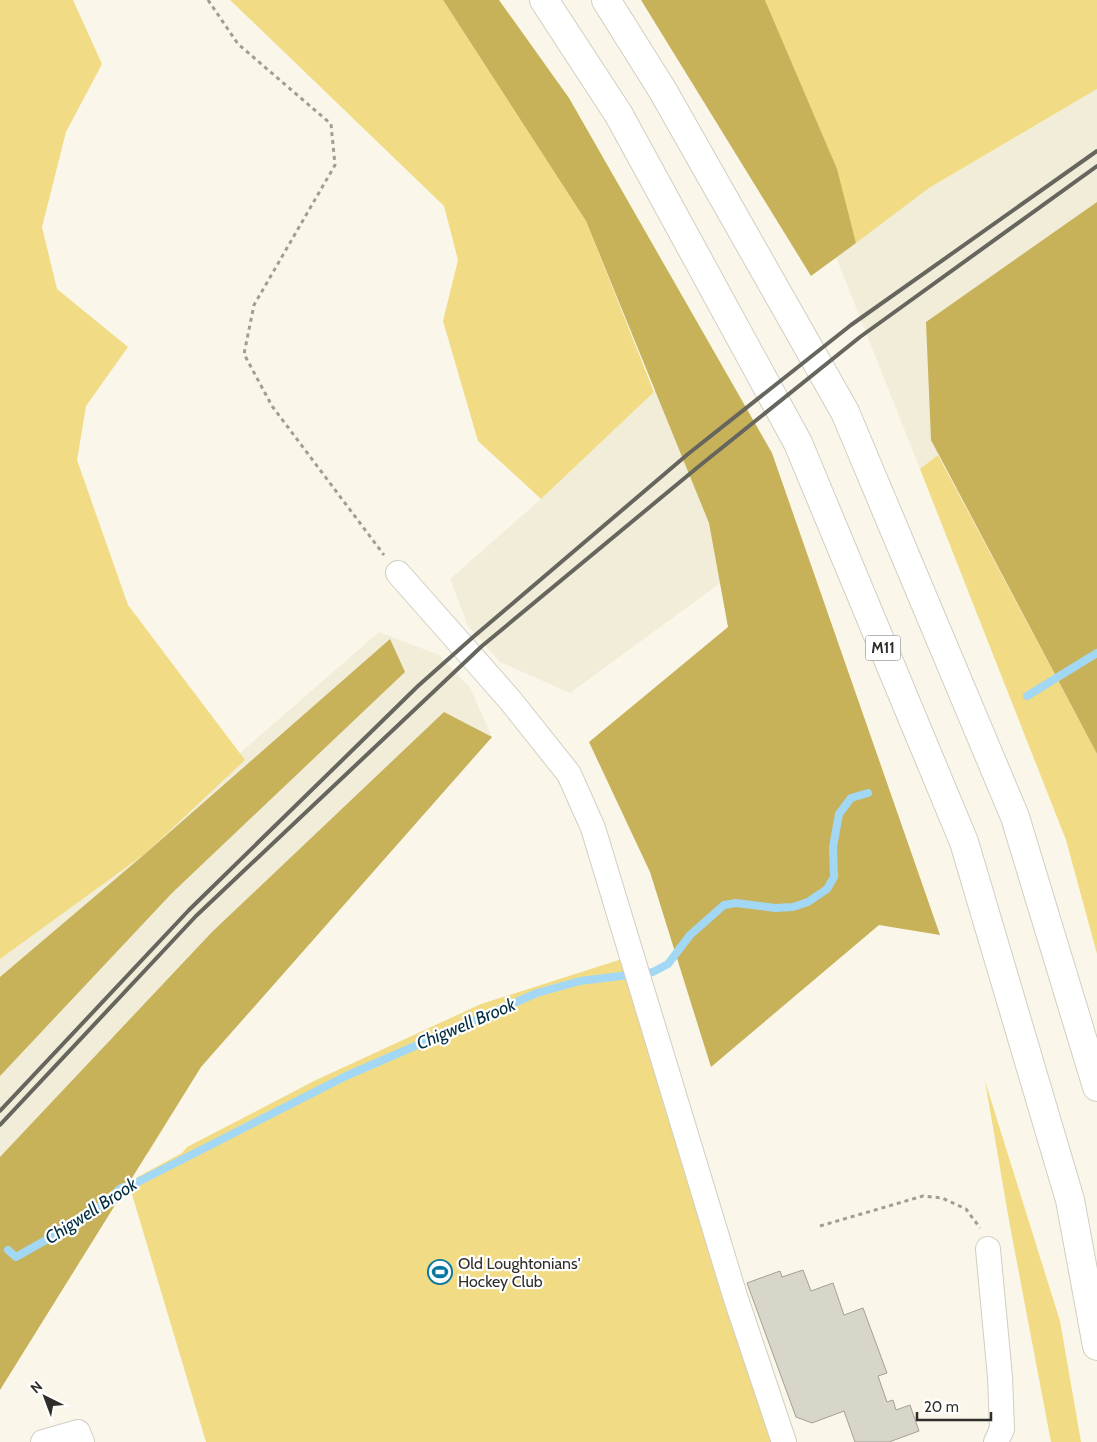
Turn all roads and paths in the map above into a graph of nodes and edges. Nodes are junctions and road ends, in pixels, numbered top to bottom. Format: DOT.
graph roads {
  1 [pos="208,0"];
  2 [pos="544,0"];
  3 [pos="606,0"];
  4 [pos="398,573"];
  5 [pos="1097,1087"];
  6 [pos="820,1226"];
  7 [pos="988,1249"];
  8 [pos="1097,1346"];
  9 [pos="43,1442"];
  10 [pos="82,1442"];
  11 [pos="784,1442"];
  12 [pos="996,1442"];
  1 -- 4 [label="path"];
  2 -- 8 [label="highway, M11"];
  3 -- 5 [label="highway"];
  4 -- 11 [label="lane"];
  6 -- 7 [label="path"];
  7 -- 12 [label="lane"];
  9 -- 10 [label="lane"];
}
